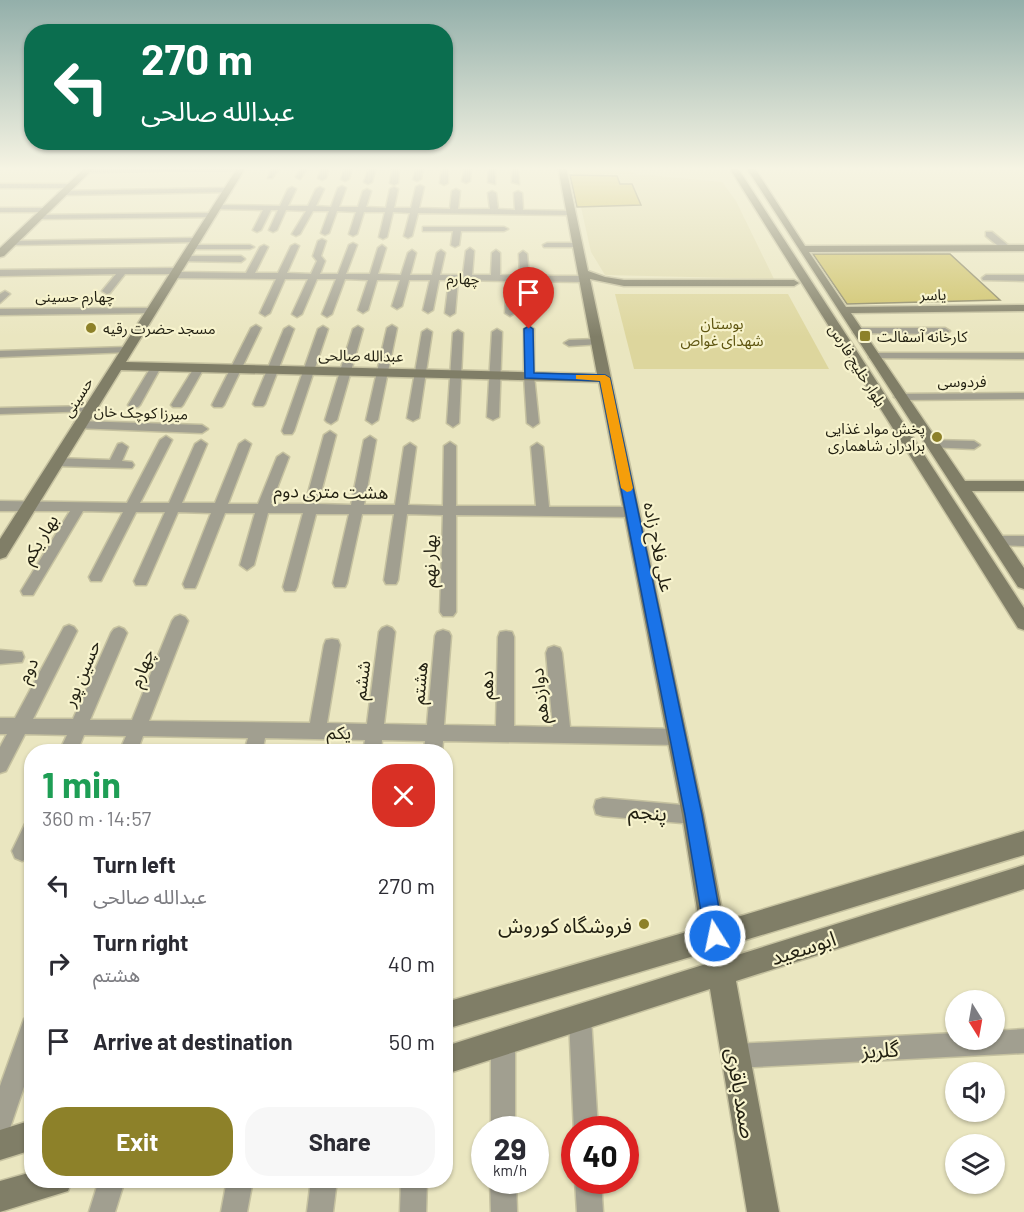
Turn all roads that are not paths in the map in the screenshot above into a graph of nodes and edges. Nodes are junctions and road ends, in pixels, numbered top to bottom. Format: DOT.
graph roads {
  1 [pos="29,224"];
  2 [pos="207,224"];
  3 [pos="260,224"];
  4 [pos="276,224"];
  5 [pos="302,224"];
  6 [pos="329,224"];
  7 [pos="357,224"];
  8 [pos="385,224"];
  9 [pos="411,224"];
  10 [pos="446,224"];
  11 [pos="488,224"];
  12 [pos="573,224"];
  13 [pos="757,224"];
  14 [pos="769,224"];
  15 [pos="786,224"];
  16 [pos="426,229"];
  17 [pos="444,229"];
  18 [pos="457,229"];
  19 [pos="486,229"];
  20 [pos="257,230"];
  21 [pos="273,230"];
  22 [pos="500,232"];
  23 [pos="296,234"];
  24 [pos="353,234"];
  25 [pos="989,234"];
  26 [pos="408,236"];
  27 [pos="382,237"];
  28 [pos="193,244"];
  29 [pos="353,245"];
  30 [pos="455,245"];
  31 [pos="548,245"];
  32 [pos="576,245"];
  33 [pos="295,246"];
  34 [pos="250,247"];
  35 [pos="264,247"];
  36 [pos="5,248"];
  37 [pos="382,248"];
  38 [pos="1006,248"];
  39 [pos="1024,248"];
  40 [pos="802,249"];
  41 [pos="470,251"];
  42 [pos="412,252"];
  43 [pos="441,253"];
  44 [pos="496,253"];
  45 [pos="523,254"];
  46 [pos="184,259"];
  47 [pos="241,259"];
  48 [pos="109,272"];
  49 [pos="123,272"];
  50 [pos="0,273"];
  51 [pos="175,273"];
  52 [pos="249,276"];
  53 [pos="280,276"];
  54 [pos="584,276"];
  55 [pos="314,277"];
  56 [pos="341,277"];
  57 [pos="374,277"];
  58 [pos="405,277"];
  59 [pos="434,278"];
  60 [pos="454,278"];
  61 [pos="467,278"];
  62 [pos="495,278"];
  63 [pos="512,278"];
  64 [pos="525,278"];
  65 [pos="986,278"];
  66 [pos="1024,278"];
  67 [pos="100,283"];
  68 [pos="624,283"];
  69 [pos="794,283"];
  70 [pos="107,291"];
  71 [pos="589,298"];
  72 [pos="397,306"];
  73 [pos="498,307"];
  74 [pos="1010,308"];
  75 [pos="1024,308"];
  76 [pos="363,310"];
  77 [pos="428,310"];
  78 [pos="843,310"];
  79 [pos="151,311"];
  80 [pos="0,312"];
  81 [pos="265,312"];
  82 [pos="297,314"];
  83 [pos="327,314"];
  84 [pos="450,314"];
  85 [pos="1024,322"];
  86 [pos="256,328"];
  87 [pos="392,328"];
  88 [pos="289,329"];
  89 [pos="323,329"];
  90 [pos="358,329"];
  91 [pos="529,329"];
  92 [pos="856,331"];
  93 [pos="945,331"];
  94 [pos="426,332"];
  95 [pos="497,332"];
  96 [pos="458,333"];
  97 [pos="597,342"];
  98 [pos="569,343"];
  99 [pos="127,350"];
  100 [pos="0,354"];
  101 [pos="873,356"];
  102 [pos="1024,356"];
  103 [pos="116,366"];
  104 [pos="156,367"];
  105 [pos="199,368"];
  106 [pos="236,369"];
  107 [pos="273,369"];
  108 [pos="309,370"];
  109 [pos="346,371"];
  110 [pos="384,372"];
  111 [pos="421,373"];
  112 [pos="456,374"];
  113 [pos="494,375"];
  114 [pos="529,376"];
  115 [pos="605,378"];
  116 [pos="1024,396"];
  117 [pos="900,397"];
  118 [pos="259,404"];
  119 [pos="134,405"];
  120 [pos="177,405"];
  121 [pos="218,405"];
  122 [pos="90,409"];
  123 [pos="0,411"];
  124 [pos="494,417"];
  125 [pos="413,418"];
  126 [pos="331,420"];
  127 [pos="372,420"];
  128 [pos="453,423"];
  129 [pos="533,423"];
  130 [pos="79,425"];
  131 [pos="202,429"];
  132 [pos="288,431"];
  133 [pos="330,435"];
  134 [pos="166,440"];
  135 [pos="370,440"];
  136 [pos="201,444"];
  137 [pos="245,444"];
  138 [pos="932,444"];
  139 [pos="974,445"];
  140 [pos="450,446"];
  141 [pos="122,447"];
  142 [pos="410,447"];
  143 [pos="537,447"];
  144 [pos="283,457"];
  145 [pos="56,462"];
  146 [pos="114,465"];
  147 [pos="128,465"];
  148 [pos="960,486"];
  149 [pos="1024,486"];
  150 [pos="937,489"];
  151 [pos="30,505"];
  152 [pos="0,506"];
  153 [pos="80,506"];
  154 [pos="134,506"];
  155 [pos="175,507"];
  156 [pos="221,508"];
  157 [pos="263,508"];
  158 [pos="310,508"];
  159 [pos="357,509"];
  160 [pos="401,510"];
  161 [pos="448,510"];
  162 [pos="543,511"];
  163 [pos="632,512"];
  164 [pos="997,541"];
  165 [pos="1024,541"];
  166 [pos="0,553"];
  167 [pos="247,565"];
  168 [pos="96,577"];
  169 [pos="391,580"];
  170 [pos="141,581"];
  171 [pos="1024,582"];
  172 [pos="340,583"];
  173 [pos="190,584"];
  174 [pos="290,587"];
  175 [pos="28,591"];
  176 [pos="448,612"];
  177 [pos="180,621"];
  178 [pos="1024,623"];
  179 [pos="69,631"];
  180 [pos="387,632"];
  181 [pos="119,633"];
  182 [pos="443,636"];
  183 [pos="506,637"];
  184 [pos="332,645"];
  185 [pos="554,653"];
  186 [pos="0,726"];
  187 [pos="20,727"];
  188 [pos="79,728"];
  189 [pos="138,729"];
  190 [pos="258,731"];
  191 [pos="317,732"];
  192 [pos="375,732"];
  193 [pos="434,733"];
  194 [pos="505,734"];
  195 [pos="562,735"];
  196 [pos="678,737"];
  197 [pos="72,744"];
  198 [pos="131,744"];
  199 [pos="255,744"];
  200 [pos="373,744"];
  201 [pos="433,744"];
  202 [pos="0,765"];
  203 [pos="603,807"];
  204 [pos="693,815"];
  205 [pos="1024,843"];
  206 [pos="24,847"];
  207 [pos="22,851"];
  208 [pos="1024,878"];
  209 [pos="715,936"];
  210 [pos="721,973"];
  211 [pos="453,1014"];
  212 [pos="580,1018"];
  213 [pos="1024,1041"];
  214 [pos="503,1043"];
  215 [pos="24,1051"];
  216 [pos="735,1056"];
  217 [pos="453,1058"];
  218 [pos="503,1116"];
  219 [pos="585,1116"];
  220 [pos="0,1122"];
  221 [pos="24,1138"];
  222 [pos="0,1145"];
  223 [pos="30,1188"];
  224 [pos="110,1188"];
  225 [pos="238,1188"];
  226 [pos="323,1188"];
  227 [pos="414,1188"];
  228 [pos="503,1194"];
  229 [pos="589,1194"];
  230 [pos="0,1197"];
  231 [pos="102,1212"];
  232 [pos="234,1212"];
  233 [pos="320,1212"];
  234 [pos="413,1212"];
  235 [pos="504,1212"];
  236 [pos="590,1212"];
  237 [pos="764,1212"];
  1 -- 36 [label="street"];
  2 -- 28 [label="street, حسینی"];
  3 -- 20 [label="street"];
  4 -- 21 [label="street"];
  5 -- 23 [label="street"];
  6 -- 55 [label="street"];
  7 -- 24 [label="street"];
  8 -- 27 [label="street"];
  9 -- 26 [label="street"];
  10 -- 17 [label="street"];
  11 -- 19 [label="street"];
  12 -- 32 [label="street, علی فلاح زاده"];
  13 -- 69 [label="street"];
  14 -- 150 [label="street, بلوار خلیج فارس"];
  15 -- 40 [label="street, بلوار خلیج فارس"];
  16 -- 17 [label="street"];
  17 -- 18 [label="street"];
  18 -- 19 [label="street"];
  18 -- 30 [label="street"];
  19 -- 22 [label="street"];
  25 -- 38 [label="street"];
  28 -- 34 [label="street"];
  28 -- 36 [label="street"];
  28 -- 46 [label="street, حسینی"];
  29 -- 56 [label="street"];
  31 -- 32 [label="street"];
  32 -- 54 [label="street, علی فلاح زاده"];
  33 -- 53 [label="street"];
  35 -- 52 [label="street"];
  37 -- 57 [label="street"];
  38 -- 39 [label="street"];
  38 -- 40 [label="street"];
  40 -- 78 [label="street, بلوار خلیج فارس"];
  41 -- 61 [label="street"];
  42 -- 58 [label="street"];
  43 -- 59 [label="street"];
  44 -- 62 [label="street"];
  45 -- 64 [label="street"];
  46 -- 47 [label="street"];
  46 -- 51 [label="street, حسینی"];
  48 -- 49 [label="street, چهارم"];
  48 -- 50 [label="street, چهارم"];
  48 -- 67 [label="street"];
  49 -- 51 [label="street, چهارم"];
  49 -- 70 [label="street"];
  51 -- 52 [label="street, چهارم"];
  51 -- 79 [label="street, حسینی"];
  52 -- 53 [label="street, چهارم"];
  53 -- 55 [label="street, چهارم"];
  53 -- 81 [label="street"];
  54 -- 64 [label="street, چهارم"];
  54 -- 68 [label="street"];
  54 -- 71 [label="street, علی فلاح زاده"];
  55 -- 56 [label="street, چهارم"];
  55 -- 82 [label="street"];
  56 -- 57 [label="street, چهارم"];
  56 -- 83 [label="street"];
  57 -- 58 [label="street, چهارم"];
  57 -- 76 [label="street"];
  58 -- 59 [label="street, چهارم"];
  58 -- 72 [label="street"];
  59 -- 60 [label="street, چهارم"];
  59 -- 77 [label="street"];
  60 -- 61 [label="street, چهارم"];
  60 -- 84 [label="street"];
  61 -- 62 [label="street, چهارم"];
  62 -- 63 [label="street, چهارم"];
  63 -- 64 [label="street, چهارم"];
  63 -- 73 [label="street"];
  65 -- 66 [label="street"];
  68 -- 69 [label="street"];
  68 -- 71 [label="street"];
  69 -- 150 [label="street"];
  71 -- 97 [label="street, علی فلاح زاده"];
  74 -- 75 [label="street, یاسر"];
  74 -- 78 [label="street, یاسر"];
  74 -- 85 [label="street"];
  78 -- 92 [label="street, بلوار خلیج فارس"];
  79 -- 80 [label="street, چهارم حسینی"];
  79 -- 99 [label="street, حسینی"];
  86 -- 106 [label="street"];
  87 -- 110 [label="street"];
  88 -- 107 [label="street"];
  89 -- 108 [label="street"];
  90 -- 109 [label="street"];
  91 -- 114 [label="street"];
  92 -- 93 [label="street"];
  92 -- 101 [label="street, بلوار خلیج فارس"];
  94 -- 111 [label="street"];
  95 -- 113 [label="street"];
  96 -- 112 [label="street"];
  97 -- 98 [label="street"];
  97 -- 115 [label="street, علی فلاح زاده"];
  99 -- 100 [label="street"];
  99 -- 103 [label="street, حسینی"];
  101 -- 102 [label="street"];
  101 -- 117 [label="street, بلوار خلیج فارس"];
  103 -- 104 [label="street, عبدالله صالحی"];
  103 -- 122 [label="street, حسینی"];
  104 -- 105 [label="street, عبدالله صالحی"];
  104 -- 119 [label="street"];
  105 -- 106 [label="street, عبدالله صالحی"];
  105 -- 120 [label="street"];
  106 -- 107 [label="street, عبدالله صالحی"];
  106 -- 121 [label="street"];
  107 -- 108 [label="street, عبدالله صالحی"];
  107 -- 118 [label="street"];
  108 -- 109 [label="street, عبدالله صالحی"];
  108 -- 132 [label="street"];
  109 -- 110 [label="street, عبدالله صالحی"];
  109 -- 126 [label="street"];
  110 -- 111 [label="street, عبدالله صالحی"];
  110 -- 127 [label="street"];
  111 -- 112 [label="street, عبدالله صالحی"];
  111 -- 125 [label="street"];
  112 -- 113 [label="street, عبدالله صالحی"];
  112 -- 128 [label="street"];
  113 -- 114 [label="street, عبدالله صالحی"];
  113 -- 124 [label="street"];
  114 -- 115 [label="street, عبدالله صالحی"];
  114 -- 129 [label="street"];
  115 -- 163 [label="street, علی فلاح زاده"];
  116 -- 117 [label="street, فردوسی"];
  117 -- 138 [label="street, بلوار خلیج فارس"];
  122 -- 123 [label="street"];
  122 -- 130 [label="street, حسینی"];
  130 -- 131 [label="street, میرزا کوچک خان"];
  130 -- 145 [label="street, حسینی"];
  133 -- 158 [label="street"];
  134 -- 154 [label="street"];
  135 -- 159 [label="street"];
  136 -- 155 [label="street"];
  137 -- 156 [label="street"];
  138 -- 139 [label="street"];
  138 -- 148 [label="street, بلوار خلیج فارس"];
  140 -- 161 [label="street, بهار نهم"];
  141 -- 146 [label="street"];
  142 -- 160 [label="street"];
  143 -- 162 [label="street"];
  144 -- 157 [label="street"];
  145 -- 146 [label="street"];
  145 -- 151 [label="street, حسینی"];
  146 -- 147 [label="street"];
  148 -- 149 [label="street"];
  148 -- 164 [label="street, بلوار خلیج فارس"];
  150 -- 178 [label="street, بلوار خلیج فارس"];
  151 -- 152 [label="street, هشت متری دوم"];
  151 -- 153 [label="street, هشت متری دوم"];
  151 -- 166 [label="street, حسینی"];
  153 -- 154 [label="street, هشت متری دوم"];
  153 -- 175 [label="street, بهار یکم"];
  154 -- 155 [label="street, هشت متری دوم"];
  154 -- 168 [label="street"];
  155 -- 156 [label="street, هشت متری دوم"];
  155 -- 170 [label="street"];
  156 -- 157 [label="street, هشت متری دوم"];
  156 -- 173 [label="street"];
  157 -- 158 [label="street, هشت متری دوم"];
  157 -- 167 [label="street"];
  158 -- 159 [label="street, هشت متری دوم"];
  158 -- 174 [label="street"];
  159 -- 160 [label="street, هشت متری دوم"];
  159 -- 172 [label="street"];
  160 -- 161 [label="street, هشت متری دوم"];
  160 -- 169 [label="street"];
  161 -- 162 [label="street, هشت متری دوم"];
  161 -- 176 [label="street, بهار نهم"];
  162 -- 163 [label="street, هشت متری دوم"];
  163 -- 196 [label="street, علی فلاح زاده"];
  164 -- 165 [label="street"];
  164 -- 171 [label="street, بلوار خلیج فارس"];
  177 -- 189 [label="street, چهارم"];
  179 -- 187 [label="street, دوم"];
  180 -- 192 [label="street, ششم"];
  181 -- 188 [label="street, حسین پور"];
  182 -- 193 [label="street, هشتم"];
  183 -- 194 [label="street, دهم"];
  184 -- 191 [label="street"];
  185 -- 195 [label="street, دوازدهم"];
  186 -- 187 [label="street, یکم"];
  187 -- 188 [label="street, یکم"];
  187 -- 202 [label="street, دوم"];
  188 -- 189 [label="street, یکم"];
  188 -- 197 [label="street, حسین پور"];
  189 -- 190 [label="street, یکم"];
  189 -- 198 [label="street, چهارم"];
  190 -- 191 [label="street, یکم"];
  190 -- 199 [label="street"];
  191 -- 192 [label="street, یکم"];
  192 -- 193 [label="street, یکم"];
  192 -- 200 [label="street, ششم"];
  193 -- 194 [label="street, یکم"];
  193 -- 201 [label="street, هشتم"];
  194 -- 195 [label="street, یکم"];
  195 -- 196 [label="street, یکم"];
  196 -- 204 [label="street, علی فلاح زاده"];
  203 -- 204 [label="street, پنجم"];
  204 -- 209 [label="street, علی فلاح زاده"];
  205 -- 209 [label="street, ابوسعید"];
  206 -- 207 [label="street"];
  208 -- 210 [label="street, ابوسعید"];
  209 -- 210 [label="street, صمد باقری"];
  209 -- 211 [label="street, ابوسعید"];
  210 -- 212 [label="street, ابوسعید"];
  210 -- 216 [label="street, صمد باقری"];
  212 -- 214 [label="street, ابوسعید"];
  212 -- 219 [label="street"];
  213 -- 216 [label="street, گلریز"];
  214 -- 217 [label="street, ابوسعید"];
  214 -- 218 [label="street"];
  215 -- 220 [label="street"];
  216 -- 237 [label="street, صمد باقری"];
  221 -- 222 [label="street"];
  223 -- 230 [label="street"];
  224 -- 231 [label="street"];
  225 -- 232 [label="street"];
  226 -- 233 [label="street"];
  227 -- 234 [label="street"];
  228 -- 235 [label="street"];
  229 -- 236 [label="street"];
}
